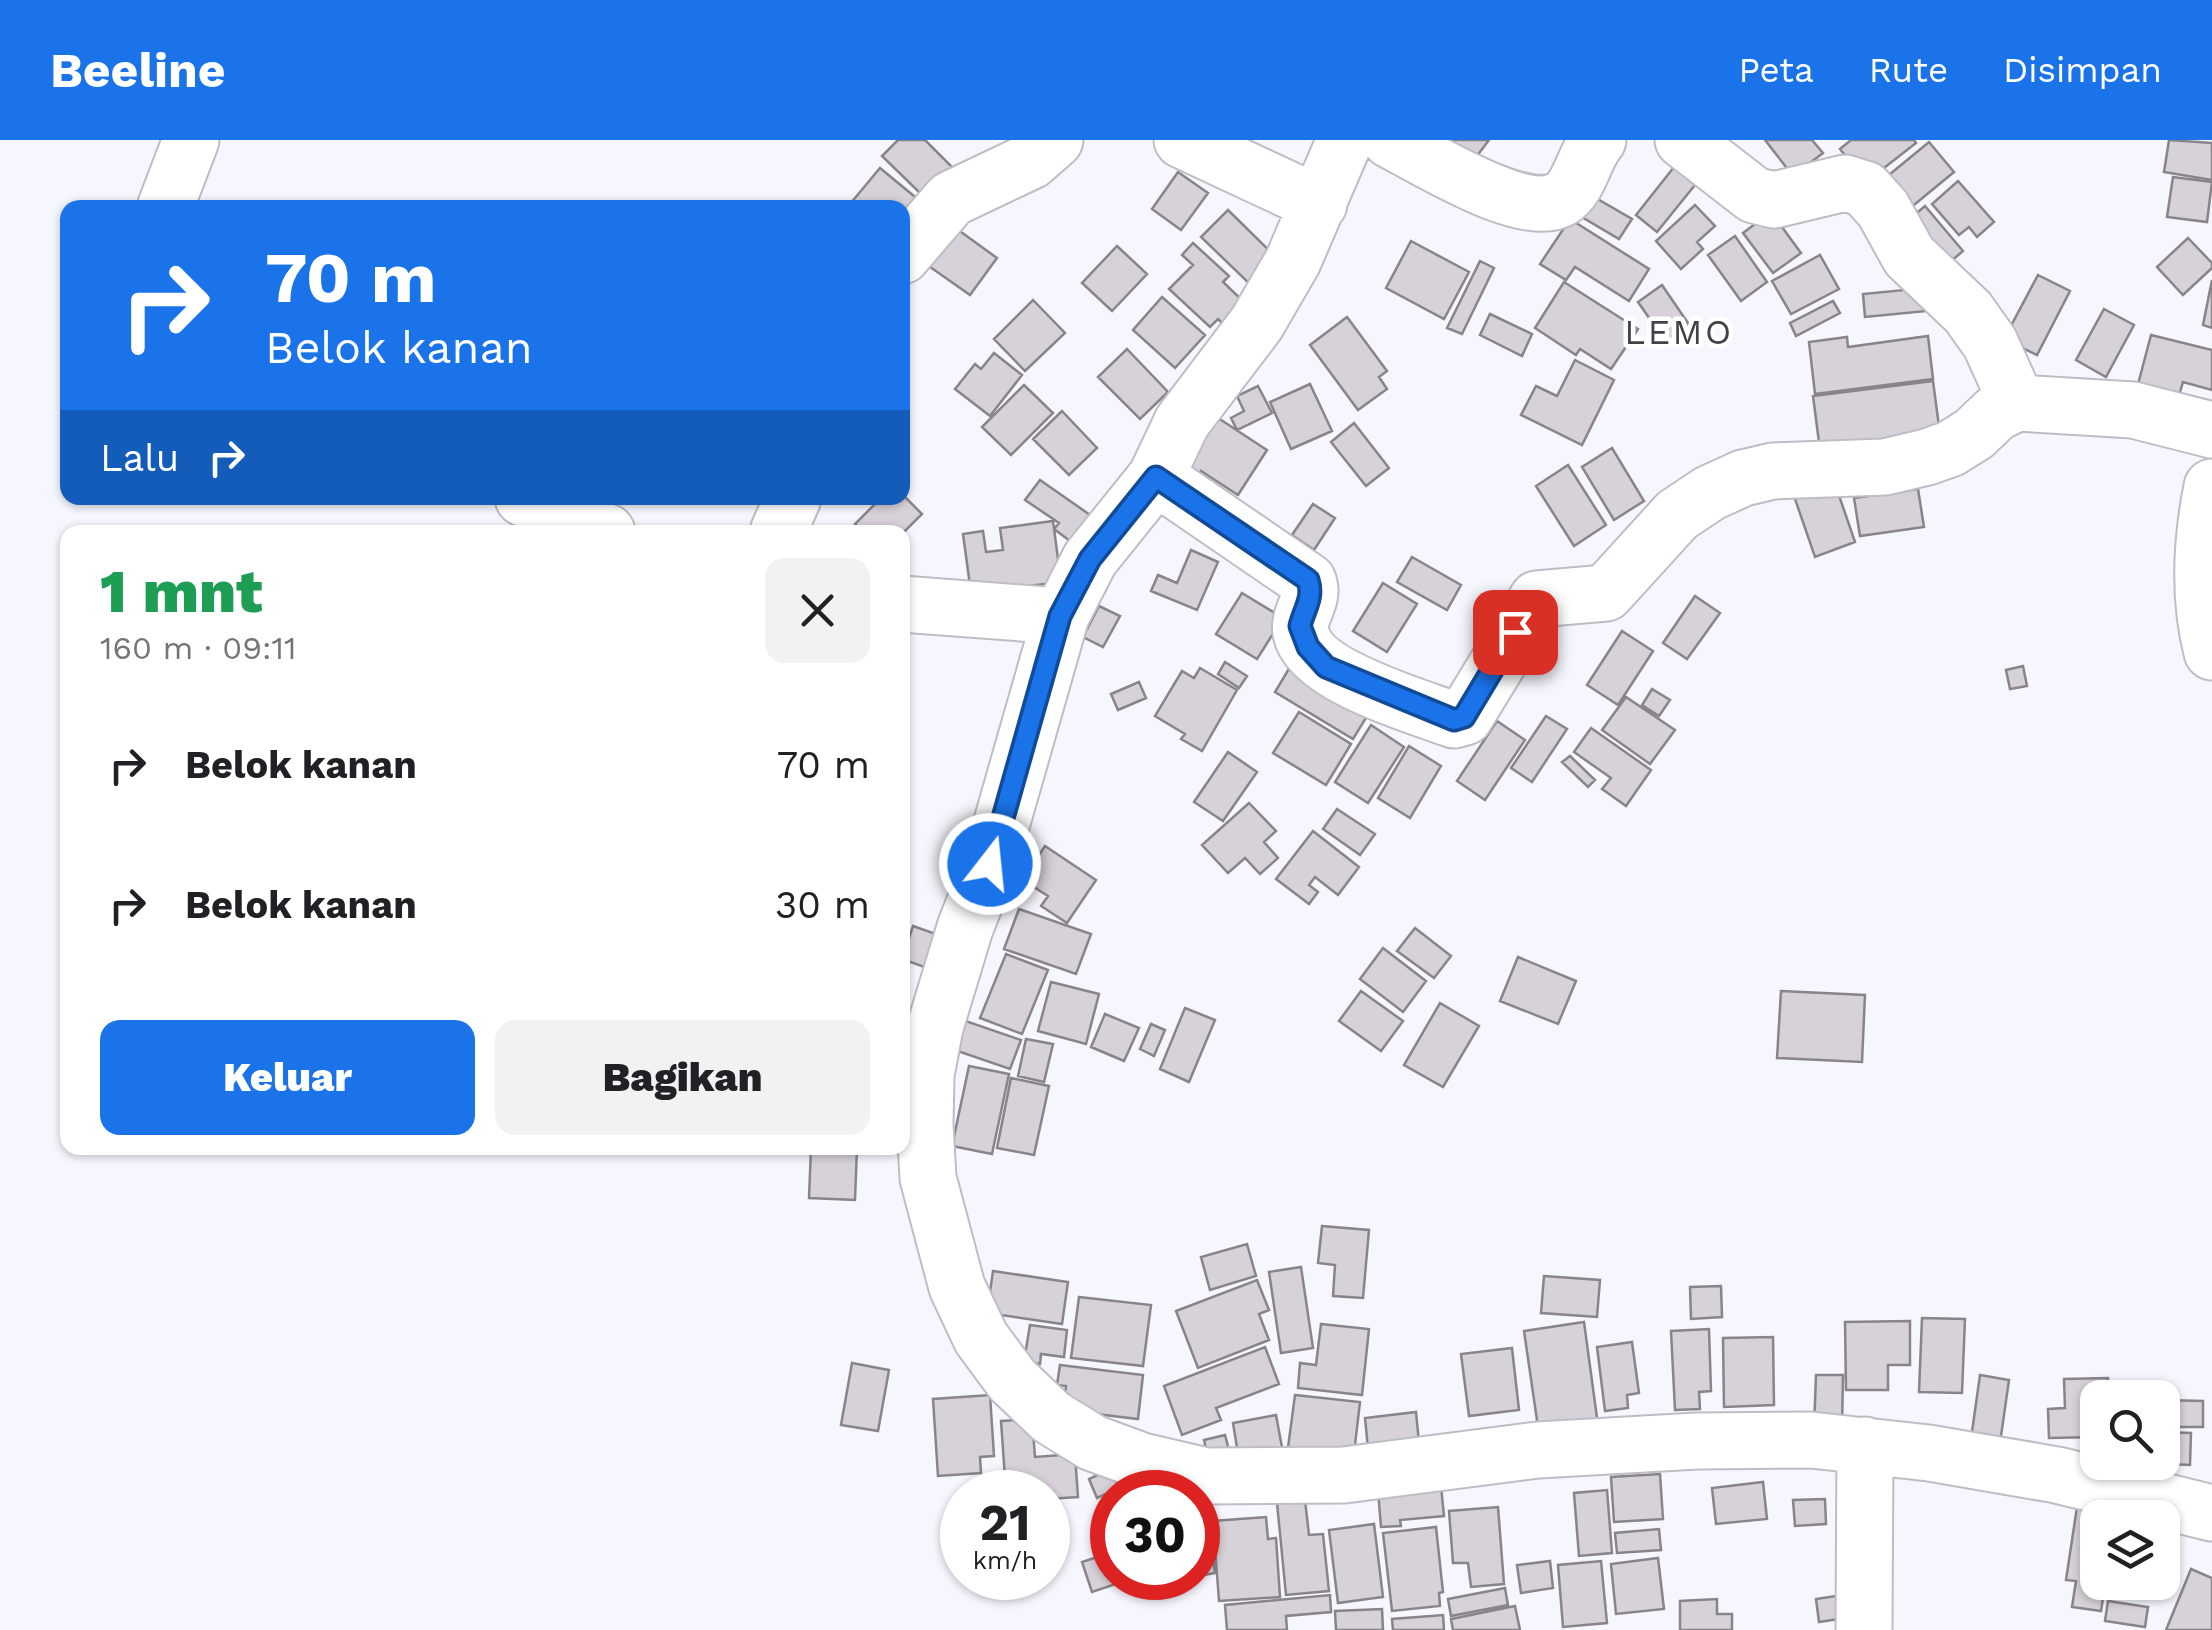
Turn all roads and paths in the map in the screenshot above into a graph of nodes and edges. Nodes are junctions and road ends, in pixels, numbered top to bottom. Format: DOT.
graph roads {
  1 [pos="191,140"];
  2 [pos="1055,140"];
  3 [pos="1182,140"];
  4 [pos="1345,140"];
  5 [pos="1390,140"];
  6 [pos="1598,140"];
  7 [pos="1682,140"];
  8 [pos="168,200"];
  9 [pos="1319,204"];
  10 [pos="910,247"];
  11 [pos="2017,403"];
  12 [pos="2212,430"];
  13 [pos="1156,477"];
  14 [pos="2212,487"];
  15 [pos="541,505"];
  16 [pos="590,525"];
  17 [pos="910,605"];
  18 [pos="1060,616"];
  19 [pos="2212,652"];
  20 [pos="1865,1446"];
  21 [pos="2212,1514"];
  22 [pos="1864,1630"];
  1 -- 8 [label="street"];
  2 -- 10 [label="street"];
  3 -- 9 [label="street"];
  4 -- 9 [label="street"];
  5 -- 6 [label="street"];
  7 -- 11 [label="street"];
  9 -- 13 [label="street"];
  11 -- 12 [label="street"];
  11 -- 13 [label="street"];
  13 -- 18 [label="street"];
  14 -- 19 [label="street"];
  15 -- 16 [label="street"];
  17 -- 18 [label="street"];
  18 -- 20 [label="street"];
  20 -- 21 [label="street"];
  20 -- 22 [label="street"];
}
